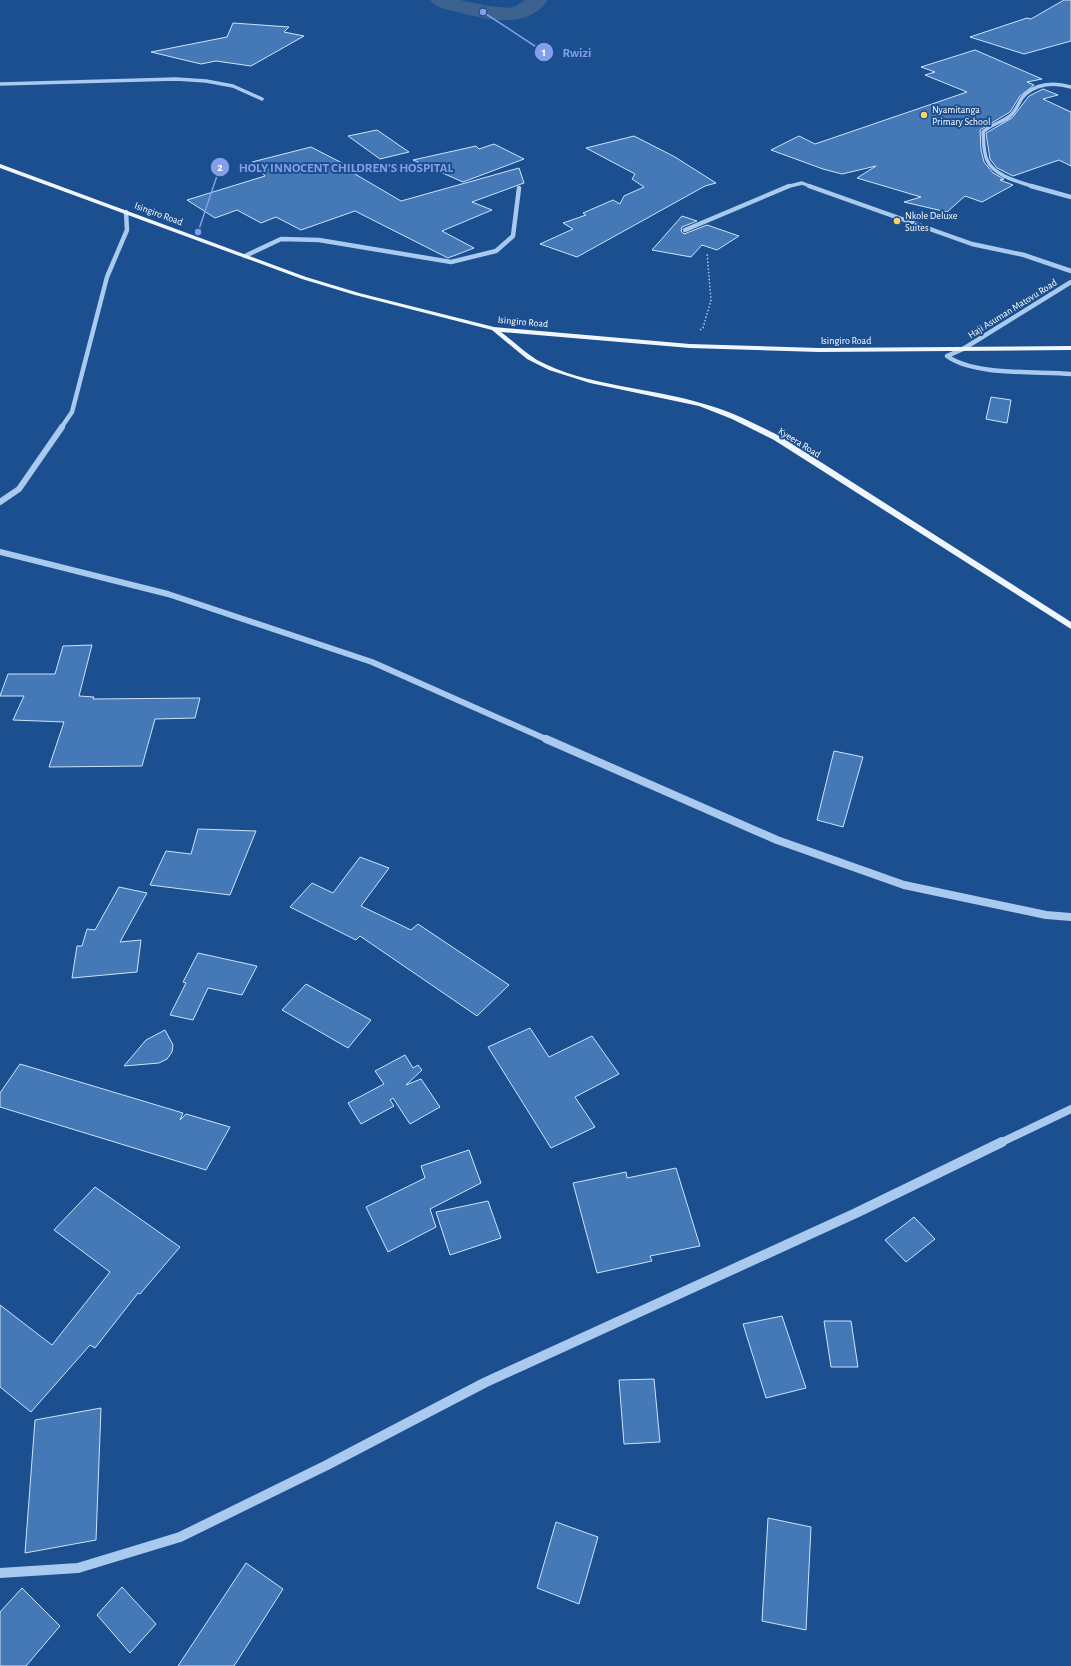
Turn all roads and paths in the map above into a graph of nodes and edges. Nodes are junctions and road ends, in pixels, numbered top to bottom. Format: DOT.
graph roads {
  1 [pos="0,84"];
  2 [pos="1071,87"];
  3 [pos="262,99"];
  4 [pos="0,166"];
  5 [pos="519,188"];
  6 [pos="1071,197"];
  7 [pos="126,212"];
  8 [pos="685,230"];
  9 [pos="707,253"];
  10 [pos="245,256"];
  11 [pos="1071,271"];
  12 [pos="1071,282"];
  13 [pos="494,329"];
  14 [pos="678,345"];
  15 [pos="1071,348"];
  16 [pos="963,349"];
  17 [pos="1071,374"];
  18 [pos="0,502"];
  19 [pos="0,552"];
  20 [pos="1071,626"];
  21 [pos="1071,917"];
  22 [pos="1071,1109"];
  23 [pos="0,1573"];
  1 -- 3 [label="street"];
  2 -- 6 [label="street"];
  4 -- 7 [label="main road, Isingiro Road"];
  5 -- 10 [label="street"];
  7 -- 10 [label="main road, Isingiro Road"];
  7 -- 18 [label="street"];
  8 -- 11 [label="street"];
  9 -- 14 [label="path"];
  10 -- 13 [label="main road, Isingiro Road"];
  12 -- 16 [label="street, Haji Asuman Matovu Road"];
  13 -- 14 [label="main road, Isingiro Road"];
  13 -- 20 [label="main road, Kyeera Road"];
  14 -- 16 [label="main road, Isingiro Road"];
  15 -- 16 [label="main road, Isingiro Road"];
  16 -- 17 [label="street, Haji Asuman Matovu Road"];
  19 -- 21 [label="street"];
  22 -- 23 [label="street"];
}
